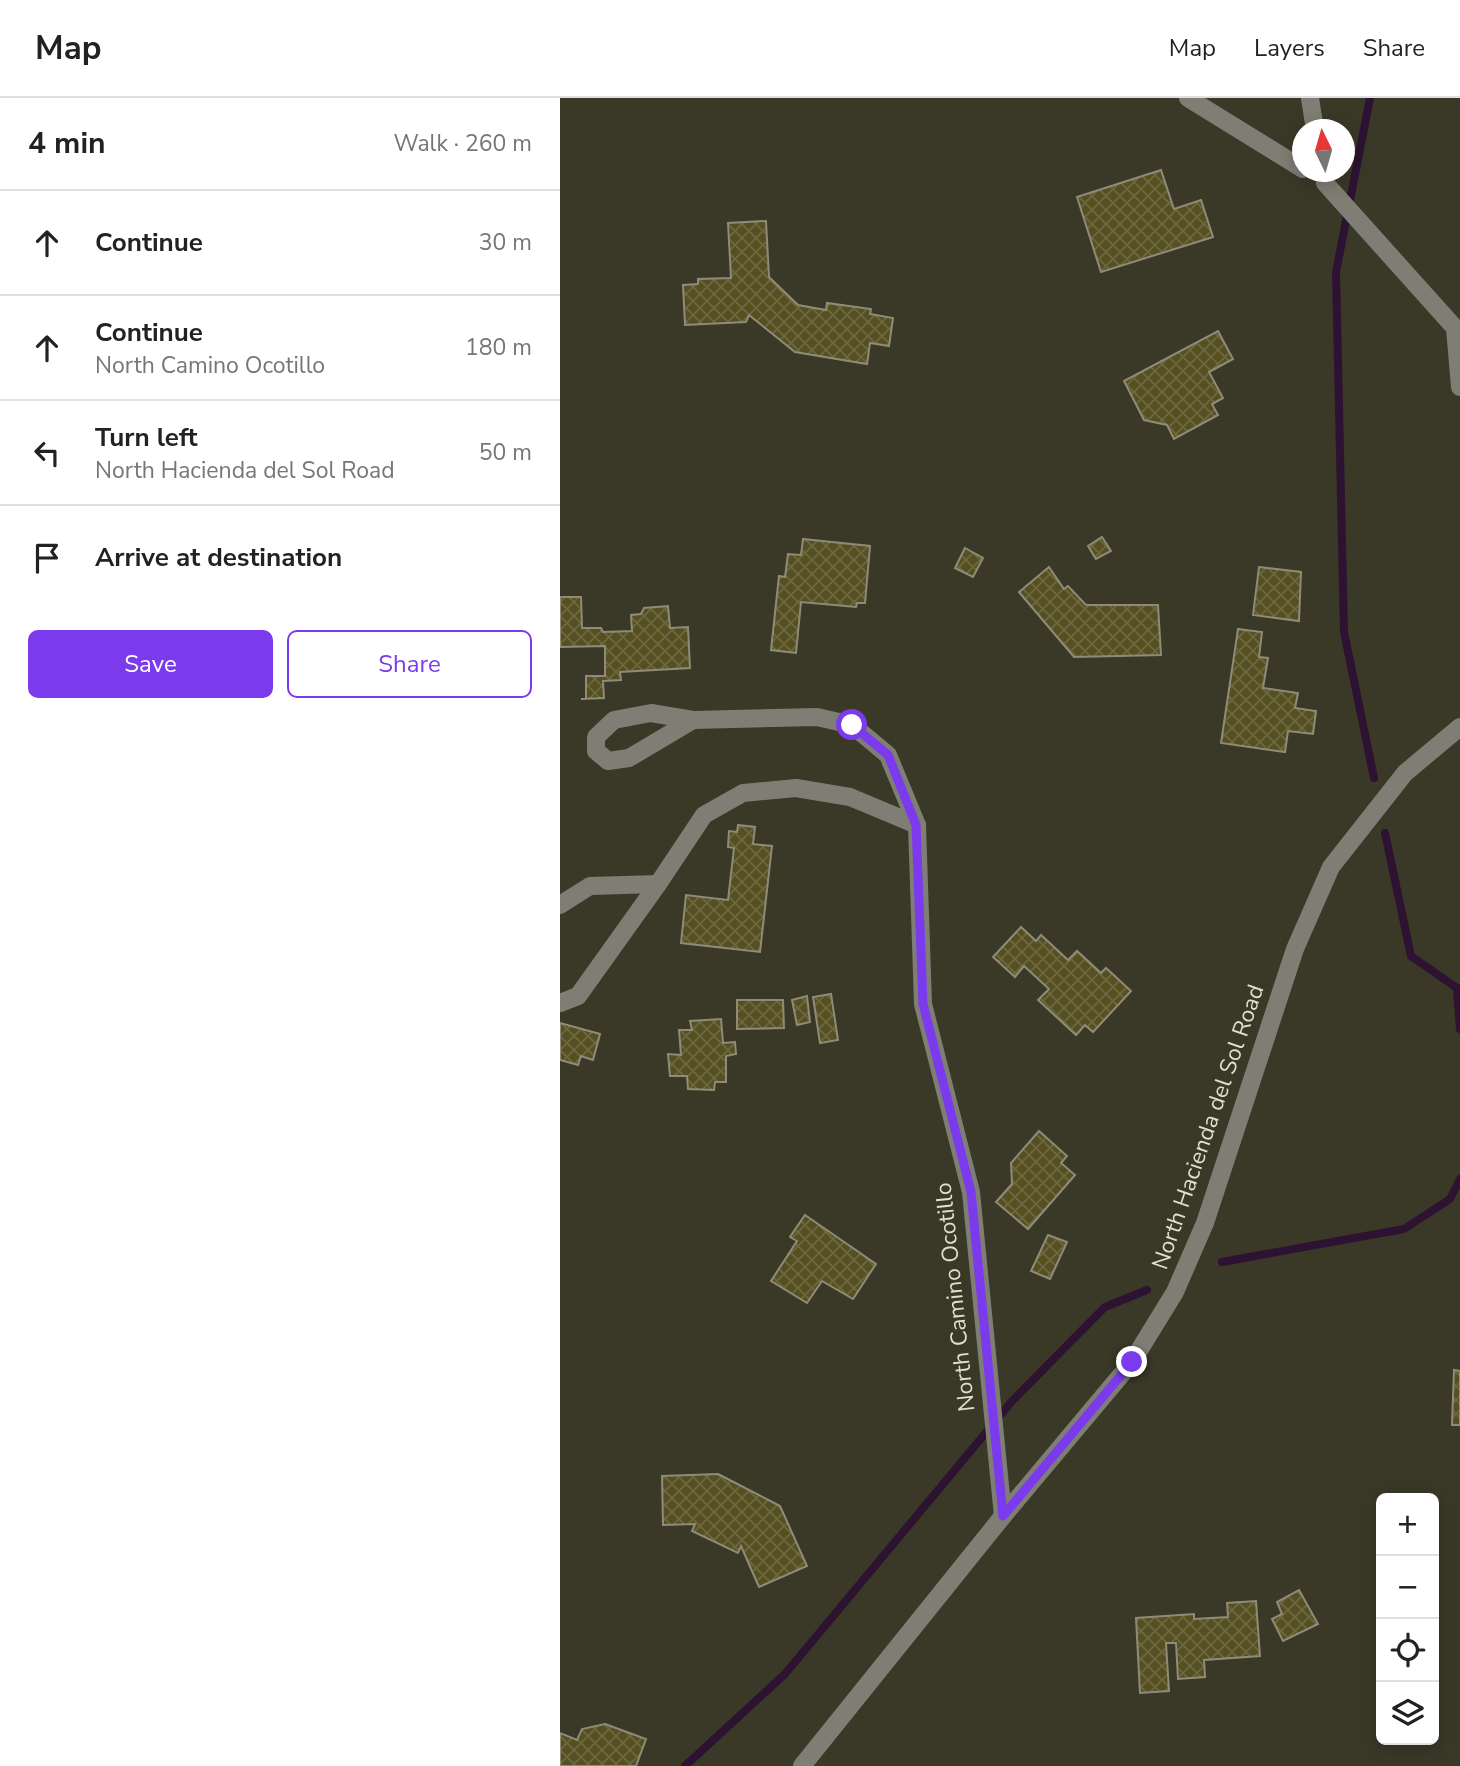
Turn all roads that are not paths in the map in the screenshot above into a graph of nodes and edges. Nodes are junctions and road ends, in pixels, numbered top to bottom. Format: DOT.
graph roads {
  1 [pos="1188,98"];
  2 [pos="1310,98"];
  3 [pos="1313,119"];
  4 [pos="1292,163"];
  5 [pos="1328,182"];
  6 [pos="1460,387"];
  7 [pos="693,720"];
  8 [pos="1460,727"];
  9 [pos="916,825"];
  10 [pos="658,884"];
  11 [pos="560,905"];
  12 [pos="560,1003"];
  13 [pos="1003,1516"];
  14 [pos="802,1766"];
  1 -- 4 [label="street"];
  2 -- 3 [label="street"];
  5 -- 6 [label="street"];
  7 -- 7 [label="street, North Camino Ocotillo"];
  7 -- 9 [label="street, North Camino Ocotillo"];
  8 -- 13 [label="street, North Hacienda del Sol Road"];
  9 -- 10 [label="street"];
  9 -- 13 [label="street, North Camino Ocotillo"];
  10 -- 11 [label="street"];
  10 -- 12 [label="street"];
  13 -- 14 [label="street, North Hacienda del Sol Road"];
}
